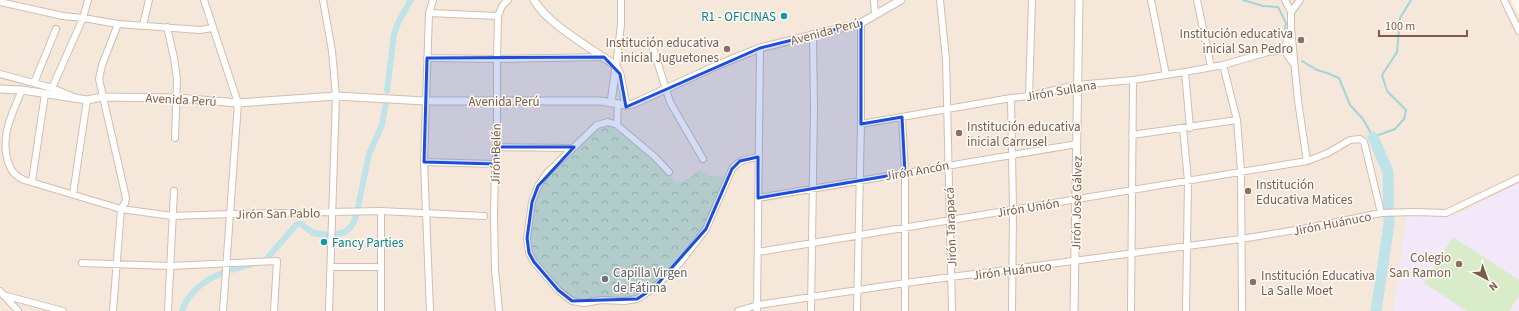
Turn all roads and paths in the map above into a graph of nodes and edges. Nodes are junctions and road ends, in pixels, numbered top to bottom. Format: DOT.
graph roads {
  1 [pos="88,0"];
  2 [pos="149,0"];
  3 [pos="204,0"];
  4 [pos="323,0"];
  5 [pos="433,0"];
  6 [pos="508,0"];
  7 [pos="534,0"];
  8 [pos="621,0"];
  9 [pos="874,0"];
  10 [pos="901,0"];
  11 [pos="940,0"];
  12 [pos="1032,0"];
  13 [pos="1079,0"];
  14 [pos="1151,0"];
  15 [pos="1197,0"];
  16 [pos="1285,0"];
  17 [pos="1301,0"];
  18 [pos="1504,0"];
  19 [pos="0,2"];
  20 [pos="1291,12"];
  21 [pos="429,13"];
  22 [pos="875,15"];
  23 [pos="498,16"];
  24 [pos="83,18"];
  25 [pos="861,23"];
  26 [pos="118,24"];
  27 [pos="143,25"];
  28 [pos="166,27"];
  29 [pos="212,28"];
  30 [pos="1291,28"];
  31 [pos="56,29"];
  32 [pos="1519,31"];
  33 [pos="813,34"];
  34 [pos="652,45"];
  35 [pos="760,48"];
  36 [pos="1284,50"];
  37 [pos="604,57"];
  38 [pos="427,58"];
  39 [pos="497,59"];
  40 [pos="1293,63"];
  41 [pos="1223,65"];
  42 [pos="616,66"];
  43 [pos="1211,67"];
  44 [pos="1185,72"];
  45 [pos="0,74"];
  46 [pos="1166,75"];
  47 [pos="1133,80"];
  48 [pos="34,83"];
  49 [pos="1077,85"];
  50 [pos="52,88"];
  51 [pos="0,89"];
  52 [pos="665,89"];
  53 [pos="22,90"];
  54 [pos="46,94"];
  55 [pos="336,96"];
  56 [pos="1029,96"];
  57 [pos="102,97"];
  58 [pos="177,98"];
  59 [pos="1011,98"];
  60 [pos="77,99"];
  61 [pos="87,100"];
  62 [pos="425,100"];
  63 [pos="496,100"];
  64 [pos="238,103"];
  65 [pos="614,104"];
  66 [pos="626,105"];
  67 [pos="948,108"];
  68 [pos="902,117"];
  69 [pos="1237,120"];
  70 [pos="861,124"];
  71 [pos="617,125"];
  72 [pos="1183,128"];
  73 [pos="1190,128"];
  74 [pos="1132,135"];
  75 [pos="175,138"];
  76 [pos="1077,144"];
  77 [pos="497,147"];
  78 [pos="573,148"];
  79 [pos="1013,155"];
  80 [pos="758,157"];
  81 [pos="703,158"];
  82 [pos="1307,161"];
  83 [pos="424,162"];
  84 [pos="495,164"];
  85 [pos="949,165"];
  86 [pos="1241,171"];
  87 [pos="669,172"];
  88 [pos="904,173"];
  89 [pos="1519,178"];
  90 [pos="860,180"];
  91 [pos="32,181"];
  92 [pos="1188,181"];
  93 [pos="812,188"];
  94 [pos="174,191"];
  95 [pos="1132,191"];
  96 [pos="73,194"];
  97 [pos="758,198"];
  98 [pos="1076,200"];
  99 [pos="121,209"];
  100 [pos="1013,210"];
  101 [pos="381,212"];
  102 [pos="332,213"];
  103 [pos="1382,213"];
  104 [pos="230,214"];
  105 [pos="426,214"];
  106 [pos="172,216"];
  107 [pos="484,216"];
  108 [pos="950,220"];
  109 [pos="905,228"];
  110 [pos="858,236"];
  111 [pos="1242,239"];
  112 [pos="812,244"];
  113 [pos="1186,247"];
  114 [pos="758,252"];
  115 [pos="1131,254"];
  116 [pos="1074,262"];
  117 [pos="82,263"];
  118 [pos="226,264"];
  119 [pos="117,265"];
  120 [pos="170,266"];
  121 [pos="331,267"];
  122 [pos="380,267"];
  123 [pos="1012,270"];
  124 [pos="951,277"];
  125 [pos="905,283"];
  126 [pos="858,290"];
  127 [pos="2,293"];
  128 [pos="811,297"];
  129 [pos="758,308"];
  130 [pos="18,311"];
  131 [pos="61,311"];
  132 [pos="112,311"];
  133 [pos="168,311"];
  134 [pos="223,311"];
  135 [pos="274,311"];
  136 [pos="329,311"];
  137 [pos="381,311"];
  138 [pos="430,311"];
  139 [pos="498,311"];
  140 [pos="738,311"];
  141 [pos="811,311"];
  142 [pos="858,311"];
  143 [pos="905,311"];
  144 [pos="952,311"];
  145 [pos="1012,311"];
  146 [pos="1074,311"];
  147 [pos="1131,311"];
  148 [pos="1186,311"];
  149 [pos="1242,311"];
  1 -- 24 [label="street"];
  2 -- 27 [label="street"];
  3 -- 29 [label="street"];
  4 -- 55 [label="street"];
  5 -- 21 [label="street"];
  6 -- 23 [label="street"];
  7 -- 37 [label="street"];
  8 -- 42 [label="street"];
  9 -- 22 [label="street"];
  10 -- 22 [label="street, Avenida Perú"];
  11 -- 67 [label="street, Jirón Tarapacá"];
  12 -- 56 [label="street"];
  13 -- 49 [label="street, Jirón José Gálvez"];
  14 -- 46 [label="street"];
  15 -- 43 [label="street"];
  16 -- 20 [label="street"];
  17 -- 20 [label="street"];
  18 -- 32 [label="street"];
  19 -- 24 [label="street"];
  20 -- 30 [label="street"];
  21 -- 23 [label="street"];
  21 -- 38 [label="street"];
  22 -- 25 [label="street, Avenida Perú"];
  23 -- 39 [label="street, Jirón Belén"];
  24 -- 26 [label="street"];
  24 -- 50 [label="street"];
  25 -- 33 [label="street, Avenida Perú"];
  25 -- 70 [label="street"];
  26 -- 27 [label="street"];
  26 -- 57 [label="street"];
  27 -- 28 [label="street"];
  28 -- 29 [label="street"];
  28 -- 58 [label="street"];
  29 -- 64 [label="street"];
  30 -- 36 [label="street"];
  30 -- 40 [label="street"];
  31 -- 48 [label="street"];
  33 -- 35 [label="street, Avenida Perú"];
  33 -- 93 [label="street"];
  34 -- 52 [label="street"];
  35 -- 52 [label="street, Avenida Perú"];
  35 -- 80 [label="street"];
  36 -- 40 [label="street"];
  36 -- 41 [label="street, Jirón Sullana"];
  37 -- 39 [label="street"];
  37 -- 42 [label="street"];
  38 -- 39 [label="street"];
  38 -- 62 [label="street"];
  39 -- 63 [label="street, Jirón Belén"];
  40 -- 82 [label="street"];
  41 -- 43 [label="street, Jirón Sullana"];
  41 -- 69 [label="street"];
  42 -- 65 [label="street"];
  42 -- 66 [label="street"];
  43 -- 44 [label="street, Jirón Sullana"];
  44 -- 46 [label="street, Jirón Sullana"];
  44 -- 73 [label="street"];
  45 -- 48 [label="street"];
  46 -- 47 [label="street, Jirón Sullana"];
  47 -- 49 [label="street, Jirón Sullana"];
  47 -- 74 [label="street"];
  48 -- 50 [label="street"];
  49 -- 56 [label="street, Jirón Sullana"];
  49 -- 76 [label="street, Jirón José Gálvez"];
  50 -- 60 [label="street"];
  51 -- 53 [label="street, Avenida Perú"];
  52 -- 66 [label="street, Avenida Perú"];
  52 -- 81 [label="street"];
  53 -- 54 [label="street, Avenida Perú"];
  53 -- 91 [label="street, Jirón San Pablo"];
  54 -- 60 [label="street, Avenida Perú"];
  54 -- 91 [label="street"];
  55 -- 62 [label="street, Avenida Perú"];
  55 -- 64 [label="street, Avenida Perú"];
  55 -- 102 [label="street"];
  56 -- 59 [label="street, Jirón Sullana"];
  57 -- 58 [label="street, Avenida Perú"];
  57 -- 61 [label="street, Avenida Perú"];
  57 -- 99 [label="street"];
  58 -- 64 [label="street, Avenida Perú"];
  58 -- 75 [label="street"];
  59 -- 67 [label="street, Jirón Sullana"];
  59 -- 79 [label="street"];
  60 -- 61 [label="street, Avenida Perú"];
  61 -- 96 [label="street"];
  62 -- 63 [label="street, Avenida Perú"];
  62 -- 83 [label="street"];
  63 -- 65 [label="street, Avenida Perú"];
  63 -- 77 [label="street, Jirón Belén"];
  64 -- 104 [label="street"];
  65 -- 66 [label="street, Avenida Perú"];
  65 -- 71 [label="street"];
  67 -- 68 [label="street, Jirón Sullana"];
  67 -- 85 [label="street, Jirón Tarapacá"];
  68 -- 70 [label="street, Jirón Sullana"];
  68 -- 88 [label="street"];
  69 -- 73 [label="street"];
  69 -- 86 [label="street"];
  70 -- 90 [label="street"];
  71 -- 78 [label="street"];
  71 -- 87 [label="street"];
  72 -- 73 [label="street"];
  72 -- 74 [label="street"];
  72 -- 92 [label="street"];
  74 -- 95 [label="street"];
  76 -- 79 [label="street, Jirón Ancón"];
  76 -- 98 [label="street, Jirón José Gálvez"];
  77 -- 78 [label="street"];
  77 -- 84 [label="street, Jirón Belén"];
  78 -- 80 [label="street"];
  79 -- 85 [label="street, Jirón Ancón"];
  79 -- 100 [label="street"];
  80 -- 97 [label="street"];
  82 -- 86 [label="street, Jirón Unión"];
  82 -- 103 [label="street, Jirón Unión"];
  83 -- 84 [label="street"];
  83 -- 105 [label="street"];
  84 -- 139 [label="street, Jirón Belén"];
  85 -- 88 [label="street, Jirón Ancón"];
  85 -- 108 [label="street, Jirón Tarapacá"];
  86 -- 92 [label="street, Jirón Unión"];
  86 -- 111 [label="street"];
  88 -- 90 [label="street, Jirón Ancón"];
  88 -- 109 [label="street"];
  89 -- 103 [label="street, Jirón Huánuco"];
  90 -- 93 [label="street, Jirón Ancón"];
  90 -- 110 [label="street"];
  91 -- 96 [label="street, Jirón San Pablo"];
  92 -- 95 [label="street, Jirón Unión"];
  92 -- 113 [label="street"];
  93 -- 97 [label="street, Jirón Ancón"];
  93 -- 112 [label="street"];
  94 -- 106 [label="street"];
  95 -- 98 [label="street, Jirón Unión"];
  95 -- 115 [label="street"];
  96 -- 99 [label="street, Jirón San Pablo"];
  97 -- 114 [label="street"];
  98 -- 100 [label="street, Jirón Unión"];
  98 -- 116 [label="street, Jirón José Gálvez"];
  99 -- 106 [label="street, Jirón San Pablo"];
  99 -- 119 [label="street"];
  100 -- 108 [label="street, Jirón Unión"];
  100 -- 123 [label="street"];
  101 -- 102 [label="street, Jirón San Pablo"];
  101 -- 105 [label="street, Jirón San Pablo"];
  101 -- 122 [label="street"];
  102 -- 104 [label="street, Jirón San Pablo"];
  102 -- 121 [label="street"];
  103 -- 111 [label="street, Jirón Huánuco"];
  104 -- 106 [label="street, Jirón San Pablo"];
  104 -- 118 [label="street"];
  105 -- 107 [label="street, Jirón San Pablo"];
  105 -- 138 [label="street"];
  106 -- 120 [label="street"];
  108 -- 109 [label="street, Jirón Unión"];
  108 -- 124 [label="street, Jirón Tarapacá"];
  109 -- 110 [label="street, Jirón Unión"];
  109 -- 125 [label="street"];
  110 -- 112 [label="street, Jirón Unión"];
  110 -- 126 [label="street"];
  111 -- 113 [label="street, Jirón Huánuco"];
  111 -- 149 [label="street"];
  112 -- 114 [label="street, Jirón Unión"];
  112 -- 128 [label="street"];
  113 -- 115 [label="street, Jirón Huánuco"];
  113 -- 148 [label="street"];
  114 -- 129 [label="street"];
  115 -- 116 [label="street, Jirón Huánuco"];
  115 -- 147 [label="street"];
  116 -- 123 [label="street, Jirón Huánuco"];
  116 -- 146 [label="street, Jirón José Gálvez"];
  117 -- 119 [label="street"];
  118 -- 120 [label="street"];
  118 -- 134 [label="street"];
  118 -- 135 [label="street"];
  119 -- 120 [label="street"];
  119 -- 132 [label="street"];
  120 -- 133 [label="street"];
  121 -- 122 [label="street"];
  121 -- 136 [label="street"];
  122 -- 137 [label="street"];
  123 -- 124 [label="street, Jirón Huánuco"];
  123 -- 145 [label="street"];
  124 -- 125 [label="street, Jirón Huánuco"];
  124 -- 144 [label="street, Jirón Tarapacá"];
  125 -- 126 [label="street, Jirón Huánuco"];
  125 -- 143 [label="street"];
  126 -- 128 [label="street, Jirón Huánuco"];
  126 -- 142 [label="street"];
  127 -- 130 [label="street"];
  127 -- 131 [label="street"];
  128 -- 129 [label="street, Jirón Huánuco"];
  128 -- 141 [label="street"];
  129 -- 140 [label="street, Jirón Huánuco"];
}
